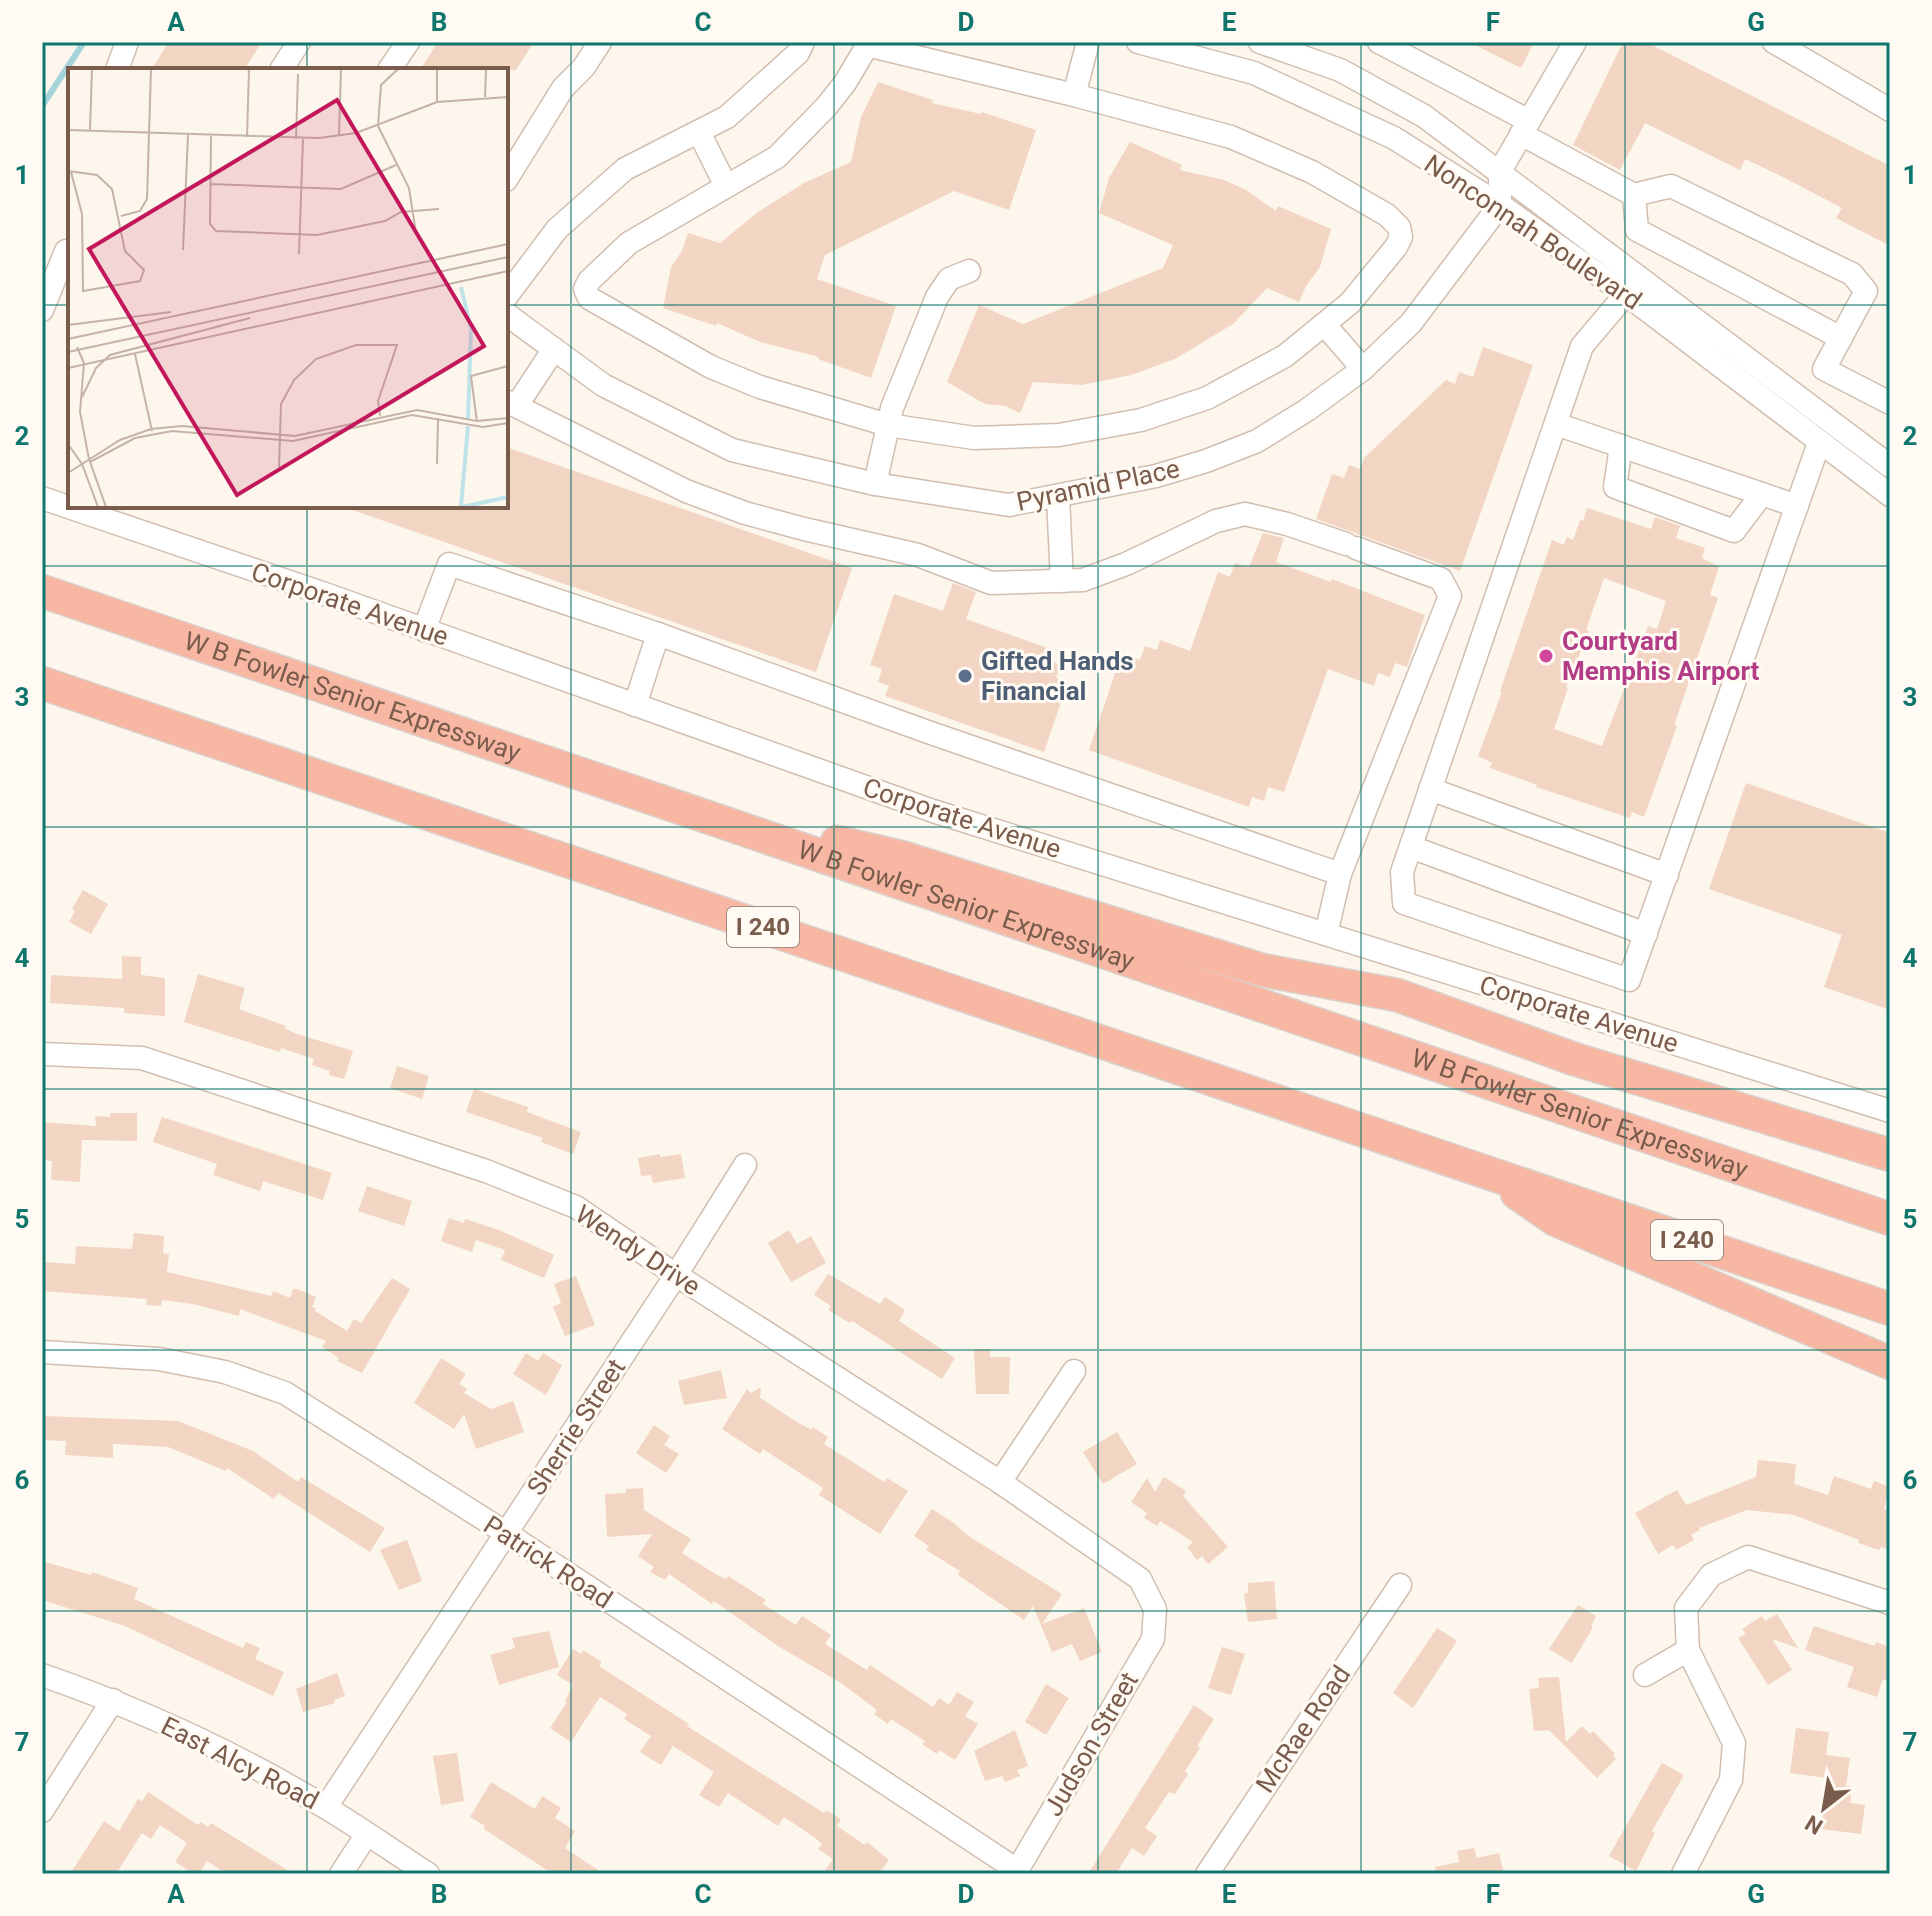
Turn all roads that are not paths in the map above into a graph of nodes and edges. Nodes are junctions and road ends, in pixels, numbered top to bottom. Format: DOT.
graph roads {
  1 [pos="127,42"];
  2 [pos="299,42"];
  3 [pos="408,42"];
  4 [pos="600,42"];
  5 [pos="803,42"];
  6 [pos="1088,42"];
  7 [pos="1138,42"];
  8 [pos="1260,42"];
  9 [pos="1379,42"];
  10 [pos="1575,42"];
  11 [pos="1774,42"];
  12 [pos="118,68"];
  13 [pos="282,68"];
  14 [pos="390,68"];
  15 [pos="1074,95"];
  16 [pos="1890,110"];
  17 [pos="1525,128"];
  18 [pos="699,132"];
  19 [pos="1500,171"];
  20 [pos="508,177"];
  21 [pos="726,186"];
  22 [pos="1634,195"];
  23 [pos="1500,205"];
  24 [pos="1637,230"];
  25 [pos="68,250"];
  26 [pos="1614,257"];
  27 [pos="969,271"];
  28 [pos="508,294"];
  29 [pos="1626,294"];
  30 [pos="42,310"];
  31 [pos="508,315"];
  32 [pos="1324,324"];
  33 [pos="1841,338"];
  34 [pos="554,349"];
  35 [pos="1363,369"];
  36 [pos="1824,369"];
  37 [pos="1804,402"];
  38 [pos="512,403"];
  39 [pos="1890,403"];
  40 [pos="1556,424"];
  41 [pos="888,425"];
  42 [pos="1819,443"];
  43 [pos="1621,446"];
  44 [pos="1890,466"];
  45 [pos="875,484"];
  46 [pos="1762,494"];
  47 [pos="1890,495"];
  48 [pos="1058,497"];
  49 [pos="42,498"];
  50 [pos="1797,506"];
  51 [pos="68,507"];
  52 [pos="71,508"];
  53 [pos="1062,581"];
  54 [pos="42,591"];
  55 [pos="424,630"];
  56 [pos="658,634"];
  57 [pos="42,683"];
  58 [pos="635,705"];
  59 [pos="1430,789"];
  60 [pos="674,806"];
  61 [pos="1411,847"];
  62 [pos="1340,874"];
  63 [pos="1667,875"];
  64 [pos="1326,934"];
  65 [pos="1646,934"];
  66 [pos="42,1054"];
  67 [pos="1890,1111"];
  68 [pos="1890,1155"];
  69 [pos="745,1165"];
  70 [pos="1484,1170"];
  71 [pos="1890,1219"];
  72 [pos="676,1275"];
  73 [pos="1890,1309"];
  74 [pos="42,1352"];
  75 [pos="1890,1363"];
  76 [pos="1074,1371"];
  77 [pos="1000,1482"];
  78 [pos="506,1533"];
  79 [pos="1400,1585"];
  80 [pos="1890,1603"];
  81 [pos="1155,1609"];
  82 [pos="1688,1650"];
  83 [pos="42,1675"];
  84 [pos="1645,1675"];
  85 [pos="113,1700"];
  86 [pos="326,1807"];
  87 [pos="42,1811"];
  88 [pos="367,1834"];
  89 [pos="1016,1872"];
  90 [pos="341,1874"];
  91 [pos="428,1874"];
  92 [pos="1207,1874"];
  93 [pos="1683,1874"];
  1 -- 12 [label="street"];
  2 -- 13 [label="street"];
  3 -- 14 [label="street"];
  4 -- 20 [label="street"];
  5 -- 18 [label="street"];
  6 -- 15 [label="street"];
  7 -- 23 [label="street, Nonconnah Boulevard"];
  8 -- 19 [label="street, Nonconnah Boulevard"];
  9 -- 17 [label="street"];
  10 -- 17 [label="street"];
  11 -- 16 [label="street"];
  15 -- 21 [label="street"];
  15 -- 32 [label="street"];
  17 -- 19 [label="street"];
  17 -- 22 [label="street"];
  18 -- 21 [label="street"];
  18 -- 28 [label="street"];
  19 -- 23 [label="street"];
  19 -- 26 [label="street, Nonconnah Boulevard"];
  21 -- 41 [label="street"];
  22 -- 24 [label="street"];
  22 -- 33 [label="street"];
  23 -- 29 [label="street, Nonconnah Boulevard"];
  23 -- 35 [label="street, Pyramid Place"];
  24 -- 26 [label="street"];
  24 -- 33 [label="street"];
  25 -- 30 [label="street"];
  26 -- 37 [label="street, Nonconnah Boulevard"];
  27 -- 41 [label="street"];
  29 -- 40 [label="street"];
  29 -- 42 [label="street, Nonconnah Boulevard"];
  31 -- 34 [label="street, Pyramid Place"];
  32 -- 35 [label="street"];
  32 -- 41 [label="street"];
  33 -- 36 [label="street"];
  34 -- 38 [label="street"];
  34 -- 45 [label="street, Pyramid Place"];
  35 -- 48 [label="street, Pyramid Place"];
  36 -- 37 [label="street"];
  36 -- 39 [label="street"];
  37 -- 44 [label="street, Nonconnah Boulevard"];
  38 -- 53 [label="street"];
  40 -- 43 [label="street"];
  40 -- 59 [label="street"];
  41 -- 45 [label="street"];
  42 -- 47 [label="street, Nonconnah Boulevard"];
  42 -- 50 [label="street"];
  43 -- 46 [label="street"];
  43 -- 46 [label="street"];
  45 -- 48 [label="street, Pyramid Place"];
  46 -- 50 [label="street"];
  48 -- 53 [label="street"];
  49 -- 51 [label="street, Corporate Avenue"];
  50 -- 63 [label="street"];
  52 -- 55 [label="street, Corporate Avenue"];
  53 -- 62 [label="street"];
  54 -- 60 [label="highway, W B Fowler Senior Expressway"];
  55 -- 56 [label="street"];
  55 -- 58 [label="street, Corporate Avenue"];
  56 -- 58 [label="street"];
  56 -- 62 [label="street"];
  57 -- 70 [label="highway, I 240"];
  58 -- 64 [label="street, Corporate Avenue"];
  59 -- 61 [label="street"];
  59 -- 63 [label="street"];
  60 -- 68 [label="highway"];
  60 -- 71 [label="highway, W B Fowler Senior Expressway"];
  61 -- 65 [label="street"];
  61 -- 65 [label="street"];
  62 -- 64 [label="street"];
  63 -- 65 [label="street"];
  64 -- 67 [label="street, Corporate Avenue"];
  66 -- 72 [label="street, Wendy Drive"];
  69 -- 72 [label="street, Sherrie Street"];
  70 -- 73 [label="highway, I 240"];
  70 -- 75 [label="highway"];
  72 -- 77 [label="street, Wendy Drive"];
  72 -- 78 [label="street, Sherrie Street"];
  74 -- 78 [label="street, Patrick Road"];
  76 -- 77 [label="street"];
  77 -- 81 [label="street, Wendy Drive"];
  78 -- 86 [label="street, Sherrie Street"];
  78 -- 89 [label="street, Patrick Road"];
  79 -- 92 [label="street, McRae Road"];
  80 -- 82 [label="street"];
  81 -- 89 [label="street, Judson Street"];
  82 -- 84 [label="street"];
  82 -- 93 [label="street"];
  83 -- 85 [label="street, East Alcy Road"];
  85 -- 86 [label="street, East Alcy Road"];
  85 -- 87 [label="street"];
  86 -- 88 [label="street, East Alcy Road"];
  88 -- 90 [label="street"];
  88 -- 91 [label="street, East Alcy Road"];
}
